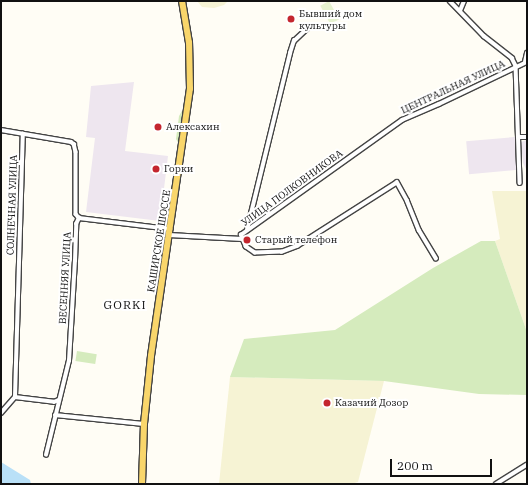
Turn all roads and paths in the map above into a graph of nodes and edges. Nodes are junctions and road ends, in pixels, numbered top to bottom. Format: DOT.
graph roads {
  1 [pos="182,1"];
  2 [pos="450,1"];
  3 [pos="464,1"];
  4 [pos="460,11"];
  5 [pos="308,28"];
  6 [pos="527,53"];
  7 [pos="526,62"];
  8 [pos="516,66"];
  9 [pos="1,130"];
  10 [pos="387,130"];
  11 [pos="23,134"];
  12 [pos="520,137"];
  13 [pos="527,137"];
  14 [pos="520,183"];
  15 [pos="79,218"];
  16 [pos="248,230"];
  17 [pos="170,232"];
  18 [pos="242,239"];
  19 [pos="436,259"];
  20 [pos="15,397"];
  21 [pos="59,400"];
  22 [pos="1,413"];
  23 [pos="56,415"];
  24 [pos="144,424"];
  25 [pos="46,455"];
  26 [pos="527,465"];
  27 [pos="142,484"];
  28 [pos="496,484"];
  1 -- 17 [label="main road, КАШИРСКОЕ ШОССЕ"];
  2 -- 4 [label="street"];
  3 -- 4 [label="street"];
  4 -- 8 [label="street"];
  5 -- 16 [label="street"];
  6 -- 7 [label="street"];
  7 -- 8 [label="street, ЦЕНТРАЛЬНАЯ УЛИЦА"];
  8 -- 10 [label="street, ЦЕНТРАЛЬНАЯ УЛИЦА"];
  8 -- 12 [label="street"];
  9 -- 11 [label="street"];
  10 -- 16 [label="street, УЛИЦА ПОЛКОВНИКОВА"];
  11 -- 15 [label="street, ВЕСЕННЯЯ УЛИЦА"];
  11 -- 20 [label="street, СОЛНЕЧНАЯ УЛИЦА"];
  12 -- 13 [label="street"];
  12 -- 14 [label="street"];
  15 -- 17 [label="street"];
  15 -- 21 [label="street, ВЕСЕННЯЯ УЛИЦА"];
  16 -- 18 [label="street, УЛИЦА ПОЛКОВНИКОВА"];
  17 -- 18 [label="street"];
  17 -- 24 [label="main road, КАШИРСКОЕ ШОССЕ"];
  18 -- 19 [label="street, УЛИЦА ПОЛКОВНИКОВА"];
  20 -- 21 [label="street"];
  20 -- 22 [label="street"];
  21 -- 23 [label="street, ВЕСЕННЯЯ УЛИЦА"];
  23 -- 24 [label="street"];
  23 -- 25 [label="street, ВЕСЕННЯЯ УЛИЦА"];
  24 -- 27 [label="main road, КАШИРСКОЕ ШОССЕ"];
  26 -- 28 [label="street"];
}
